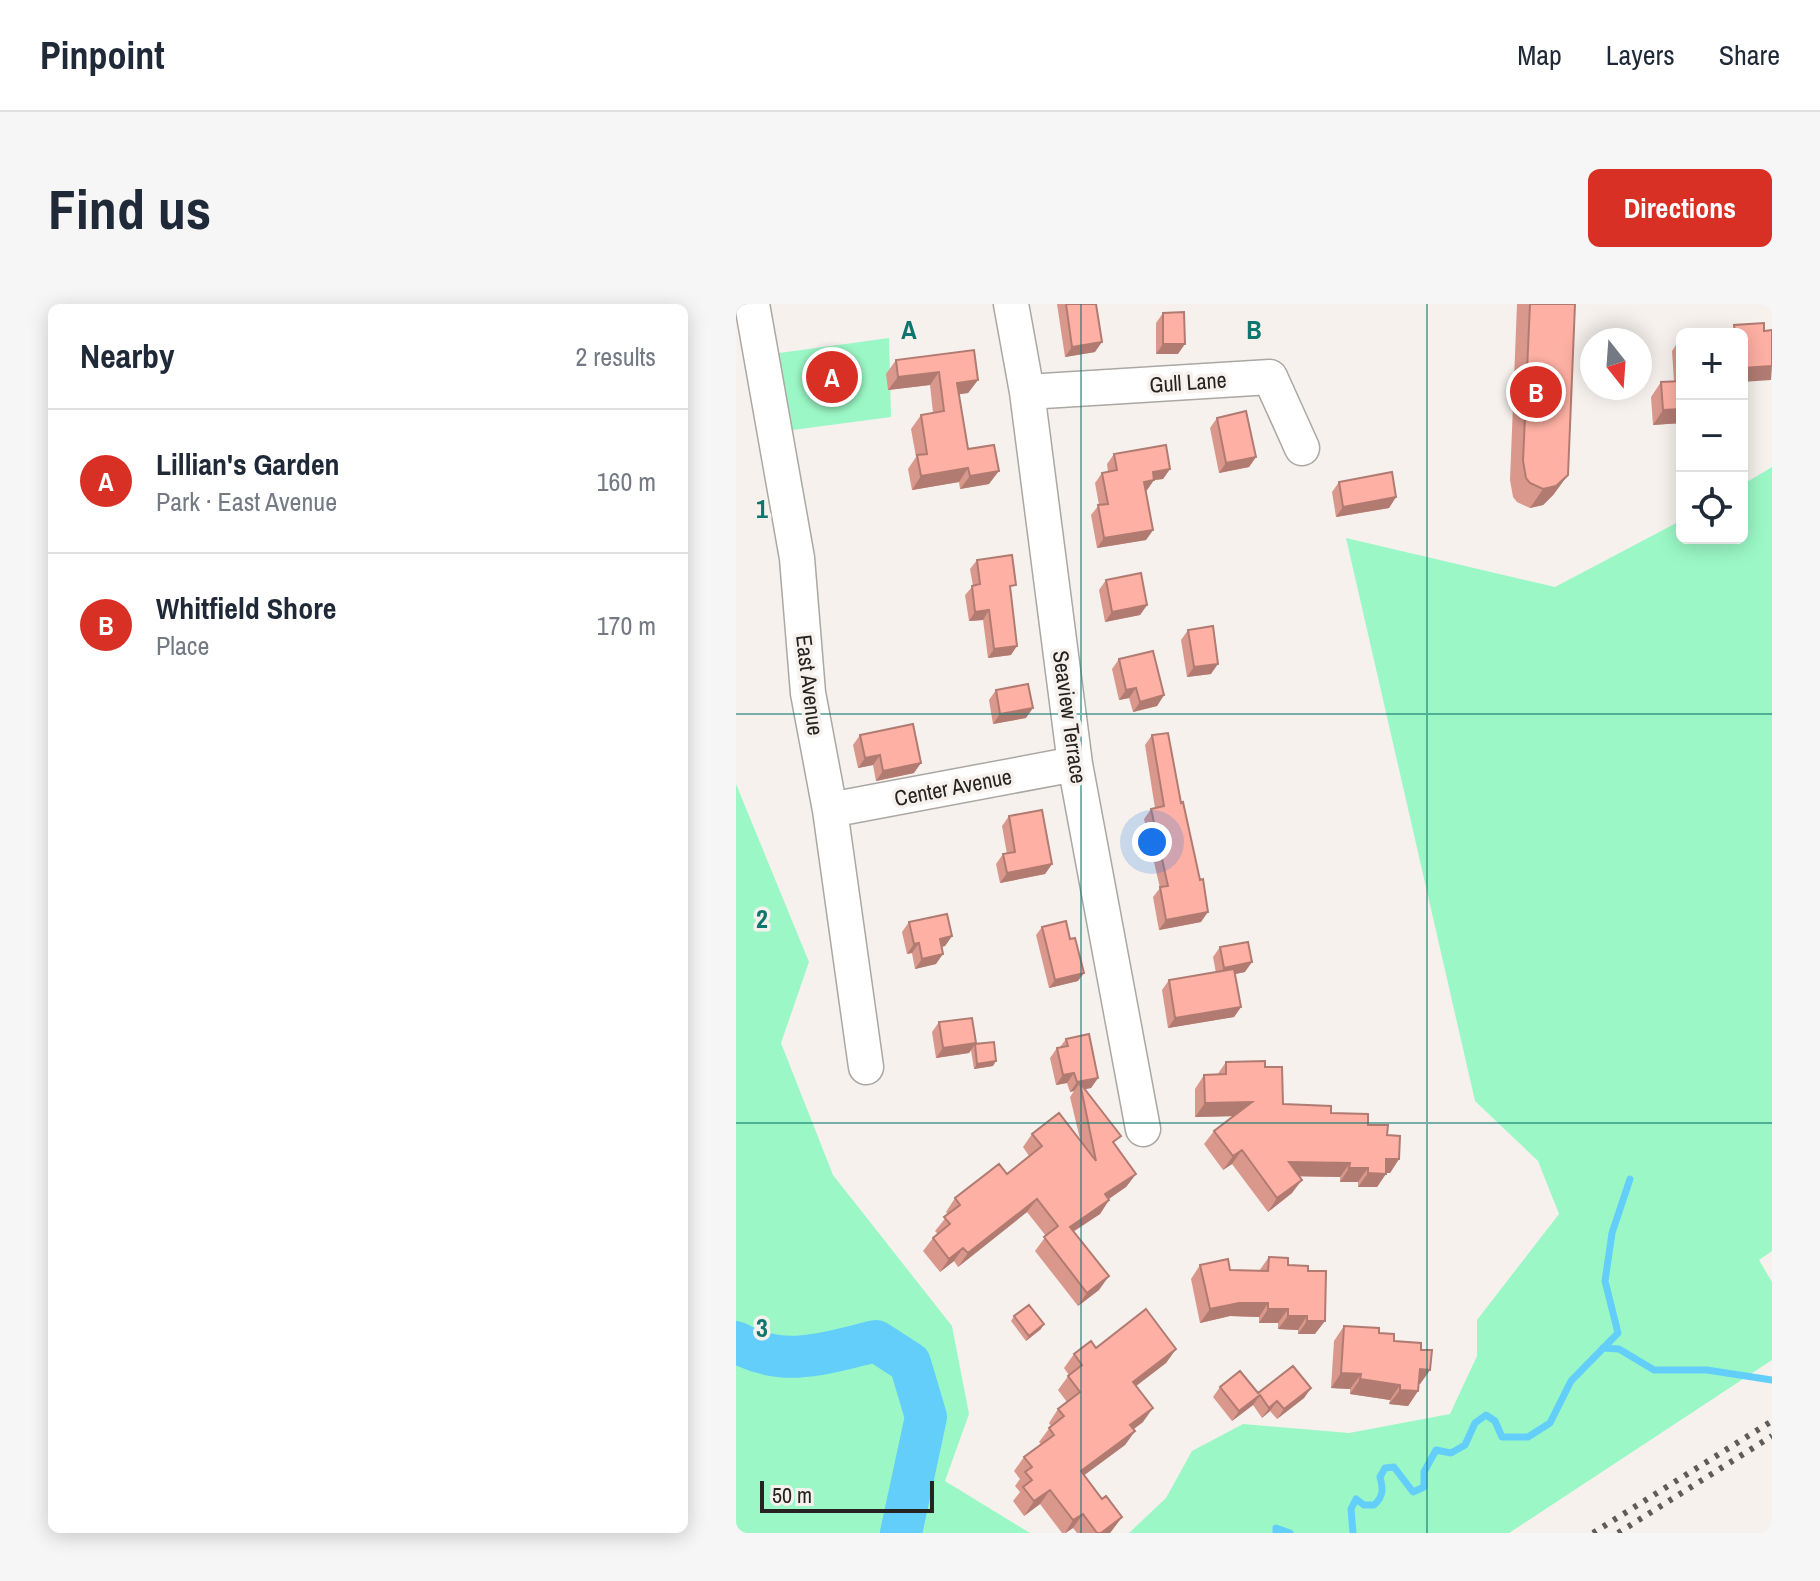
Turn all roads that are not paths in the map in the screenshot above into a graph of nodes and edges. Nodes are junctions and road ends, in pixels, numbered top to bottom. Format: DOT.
graph roads {
  1 [pos="752,304"];
  2 [pos="1011,304"];
  3 [pos="1027,392"];
  4 [pos="1302,448"];
  5 [pos="1075,764"];
  6 [pos="830,810"];
  7 [pos="866,1067"];
  8 [pos="1143,1129"];
  1 -- 6 [label="street, East Avenue"];
  2 -- 3 [label="street, Seaview Terrace"];
  3 -- 4 [label="street, Gull Lane"];
  3 -- 5 [label="street, Seaview Terrace"];
  5 -- 6 [label="street, Center Avenue"];
  5 -- 8 [label="street, Seaview Terrace"];
  6 -- 7 [label="street, East Avenue"];
}
